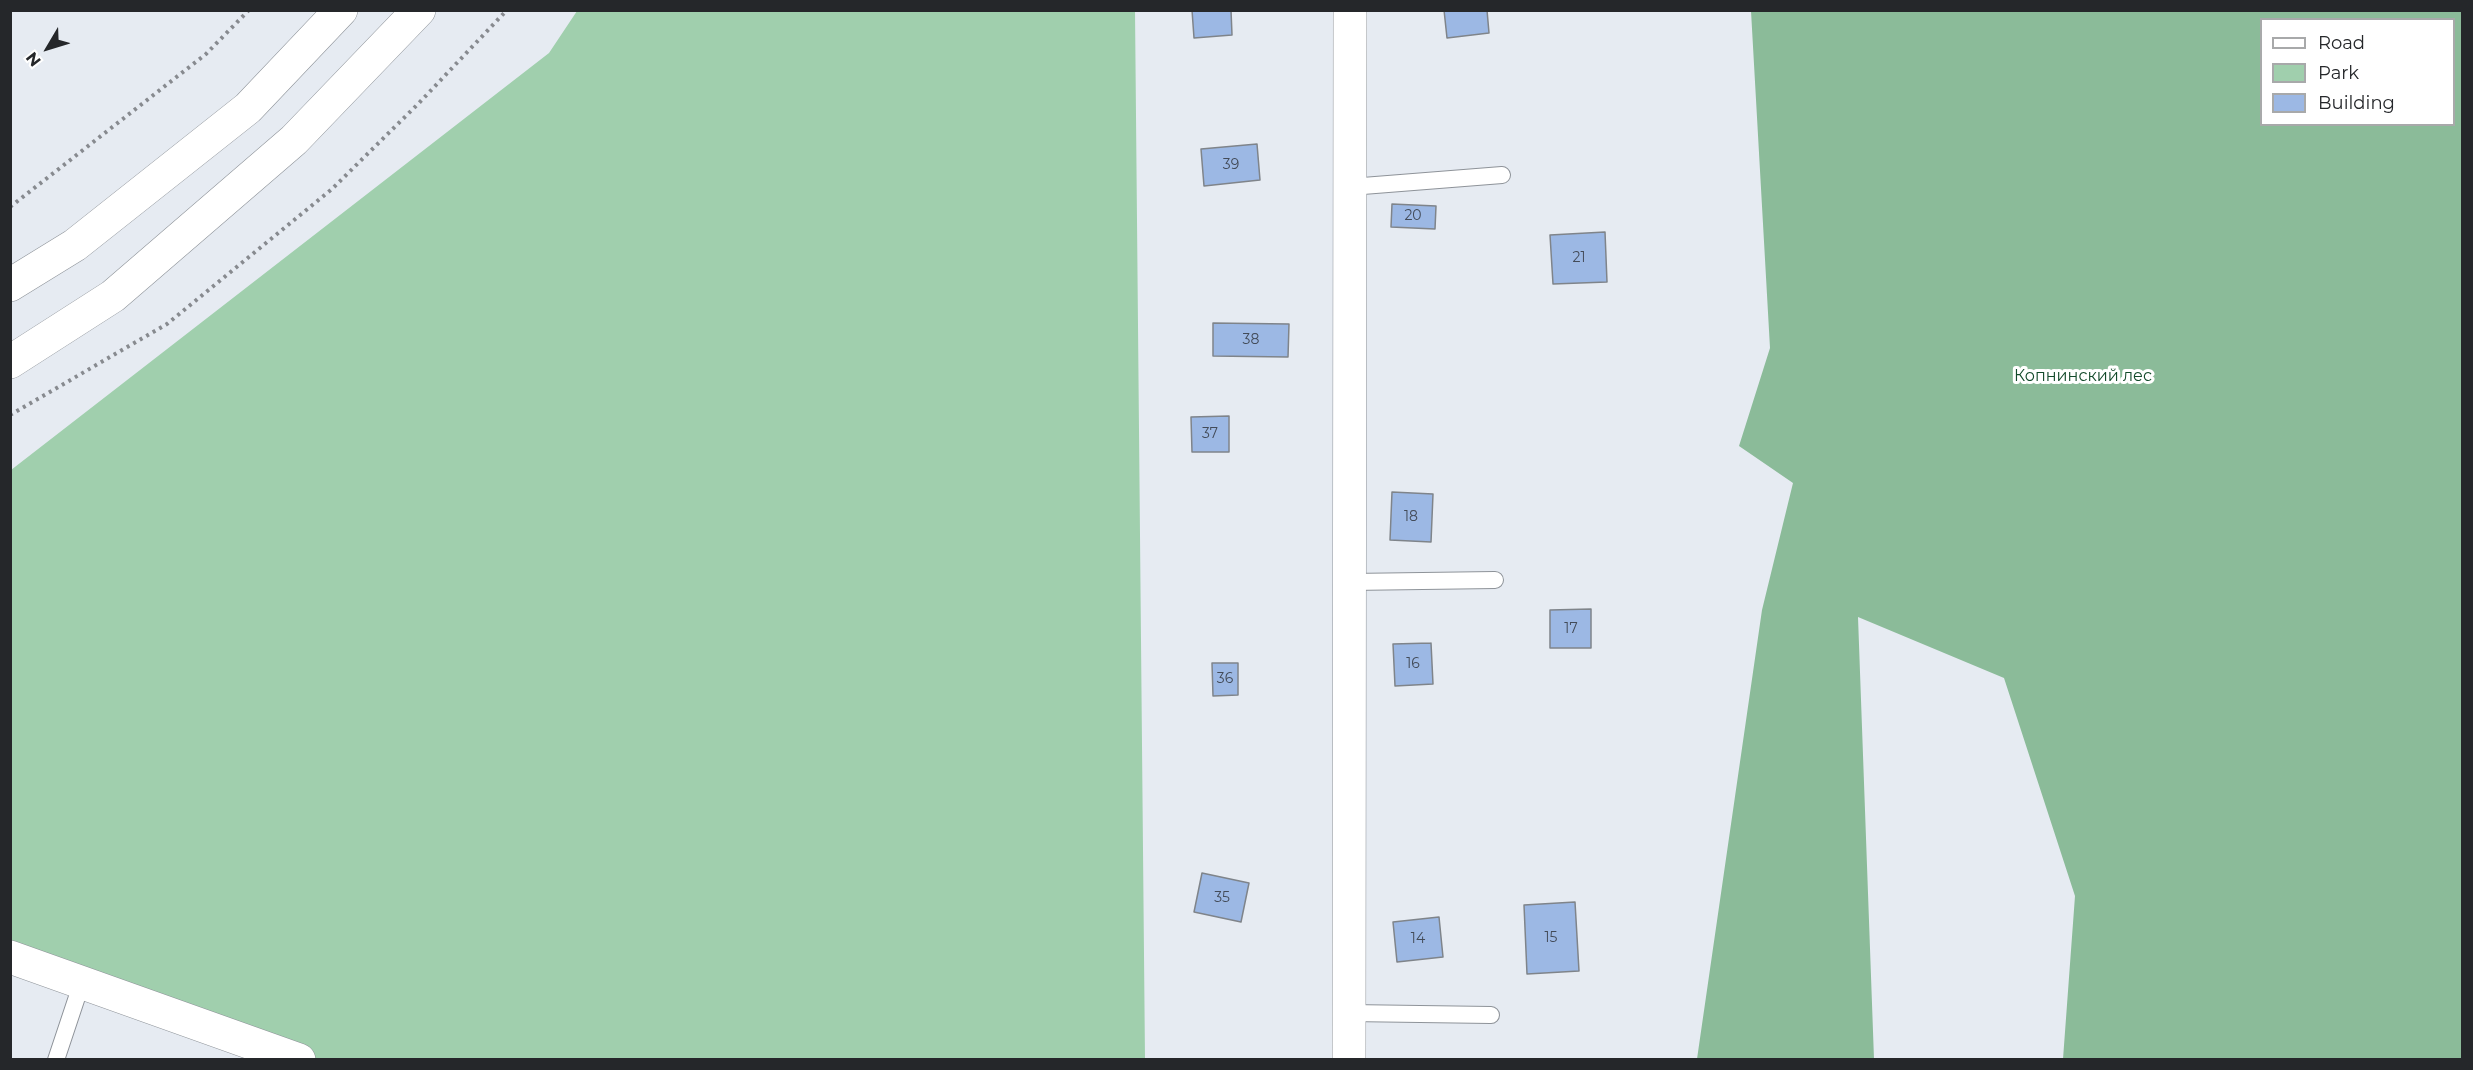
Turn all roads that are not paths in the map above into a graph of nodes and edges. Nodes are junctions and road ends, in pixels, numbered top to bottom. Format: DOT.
graph roads {
  1 [pos="341,10"];
  2 [pos="419,10"];
  3 [pos="1350,10"];
  4 [pos="1502,175"];
  5 [pos="1350,187"];
  6 [pos="10,285"];
  7 [pos="10,362"];
  8 [pos="1495,580"];
  9 [pos="1350,582"];
  10 [pos="10,957"];
  11 [pos="82,982"];
  12 [pos="1349,1013"];
  13 [pos="1491,1015"];
  14 [pos="56,1059"];
  15 [pos="299,1059"];
  16 [pos="1349,1059"];
  1 -- 6 [label="street"];
  2 -- 7 [label="street"];
  3 -- 5 [label="street"];
  4 -- 5 [label="lane"];
  5 -- 9 [label="street"];
  8 -- 9 [label="lane"];
  9 -- 12 [label="street"];
  10 -- 11 [label="street"];
  11 -- 14 [label="lane"];
  11 -- 15 [label="street"];
  12 -- 13 [label="lane"];
  12 -- 16 [label="street"];
}
